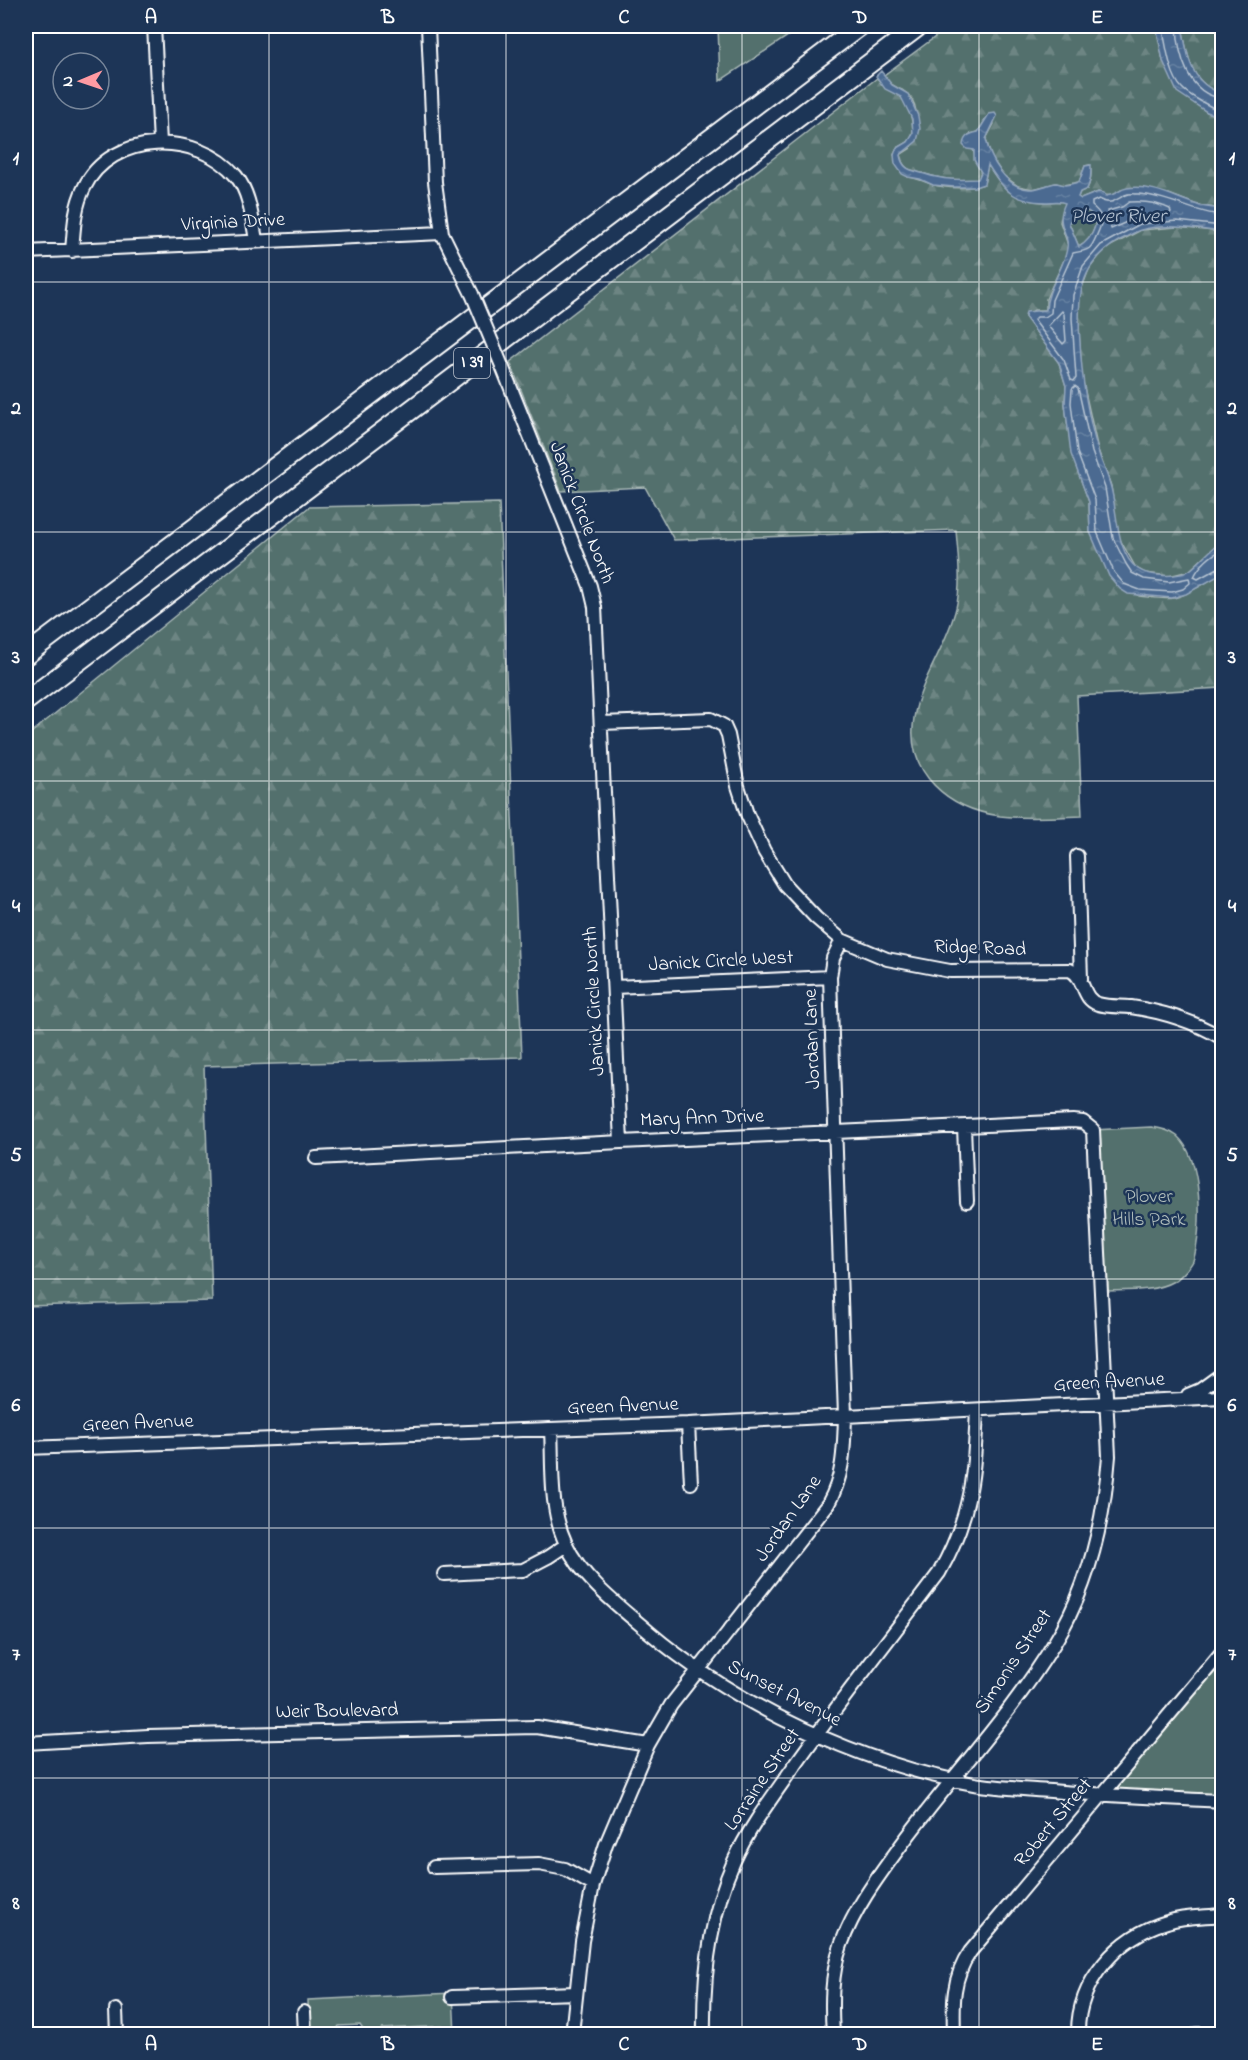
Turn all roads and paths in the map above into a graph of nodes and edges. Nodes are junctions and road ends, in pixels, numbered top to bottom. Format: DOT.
graph roads {
  1 [pos="154,26"];
  2 [pos="428,26"];
  3 [pos="860,26"];
  4 [pos="919,26"];
  5 [pos="160,143"];
  6 [pos="442,233"];
  7 [pos="255,240"];
  8 [pos="72,250"];
  9 [pos="26,252"];
  10 [pos="26,655"];
  11 [pos="26,701"];
  12 [pos="601,723"];
  13 [pos="1077,856"];
  14 [pos="842,940"];
  15 [pos="830,977"];
  16 [pos="1081,979"];
  17 [pos="614,987"];
  18 [pos="1222,1038"];
  19 [pos="1089,1125"];
  20 [pos="964,1127"];
  21 [pos="835,1132"];
  22 [pos="621,1142"];
  23 [pos="316,1158"];
  24 [pos="967,1201"];
  25 [pos="1222,1374"];
  26 [pos="1222,1397"];
  27 [pos="1175,1399"];
  28 [pos="1106,1402"];
  29 [pos="976,1410"];
  30 [pos="845,1416"];
  31 [pos="688,1424"];
  32 [pos="551,1429"];
  33 [pos="26,1448"];
  34 [pos="691,1484"];
  35 [pos="566,1545"];
  36 [pos="444,1574"];
  37 [pos="1222,1652"];
  38 [pos="699,1671"];
  39 [pos="815,1736"];
  40 [pos="26,1743"];
  41 [pos="648,1745"];
  42 [pos="951,1779"];
  43 [pos="1102,1795"];
  44 [pos="1222,1801"];
  45 [pos="434,1867"];
  46 [pos="593,1885"];
  47 [pos="1222,1915"];
  48 [pos="576,1993"];
  49 [pos="452,1997"];
  50 [pos="116,2010"];
  51 [pos="304,2012"];
  52 [pos="117,2034"];
  53 [pos="305,2034"];
  54 [pos="572,2034"];
  55 [pos="704,2034"];
  56 [pos="833,2034"];
  57 [pos="954,2034"];
  58 [pos="1078,2034"];
  59 [pos="1197,2034"];
  60 [pos="1222,2034"];
  1 -- 5 [label="street"];
  2 -- 6 [label="street, Janick Circle North"];
  3 -- 10 [label="highway, I 39"];
  4 -- 11 [label="highway, I 39"];
  5 -- 7 [label="street"];
  5 -- 8 [label="street"];
  6 -- 7 [label="street, Virginia Drive"];
  6 -- 12 [label="street, Janick Circle North, bridge"];
  7 -- 8 [label="street, Virginia Drive"];
  8 -- 9 [label="street, Virginia Drive"];
  12 -- 14 [label="street, Ridge Road"];
  12 -- 17 [label="street, Janick Circle North"];
  13 -- 16 [label="street"];
  14 -- 15 [label="street, Jordan Lane"];
  14 -- 16 [label="street, Ridge Road"];
  15 -- 17 [label="street, Janick Circle West"];
  15 -- 21 [label="street, Jordan Lane"];
  16 -- 18 [label="street"];
  17 -- 22 [label="street, Janick Circle North"];
  19 -- 20 [label="street, Mary Ann Drive"];
  19 -- 28 [label="street, Simonis Street"];
  20 -- 21 [label="street, Mary Ann Drive"];
  20 -- 24 [label="street"];
  21 -- 22 [label="street, Mary Ann Drive"];
  21 -- 30 [label="street, Jordan Lane"];
  22 -- 23 [label="street, Mary Ann Drive"];
  25 -- 27 [label="street"];
  26 -- 27 [label="street, Green Avenue"];
  27 -- 28 [label="street, Green Avenue"];
  28 -- 29 [label="street, Green Avenue"];
  28 -- 42 [label="street, Simonis Street"];
  29 -- 30 [label="street, Green Avenue"];
  29 -- 39 [label="street, Lorraine Street"];
  30 -- 31 [label="street, Green Avenue"];
  30 -- 38 [label="street, Jordan Lane"];
  31 -- 32 [label="street, Green Avenue"];
  31 -- 34 [label="street"];
  32 -- 33 [label="street, Green Avenue"];
  32 -- 35 [label="street, Sunset Avenue"];
  35 -- 36 [label="street"];
  35 -- 38 [label="street, Sunset Avenue"];
  37 -- 43 [label="street, Robert Street"];
  38 -- 39 [label="street, Sunset Avenue"];
  38 -- 41 [label="street, Jordan Lane"];
  39 -- 42 [label="street, Sunset Avenue"];
  39 -- 55 [label="street, Lorraine Street"];
  40 -- 41 [label="street, Weir Boulevard"];
  41 -- 46 [label="street, Jordan Lane"];
  42 -- 43 [label="street, Sunset Avenue"];
  42 -- 56 [label="street, Simonis Street"];
  43 -- 44 [label="street, Sunset Avenue"];
  43 -- 57 [label="street, Robert Street"];
  45 -- 46 [label="street"];
  46 -- 48 [label="street, Jordan Lane"];
  47 -- 58 [label="street"];
  48 -- 49 [label="street"];
  48 -- 54 [label="street, Jordan Lane"];
  50 -- 52 [label="street"];
  51 -- 53 [label="street"];
  59 -- 60 [label="street"];
}
